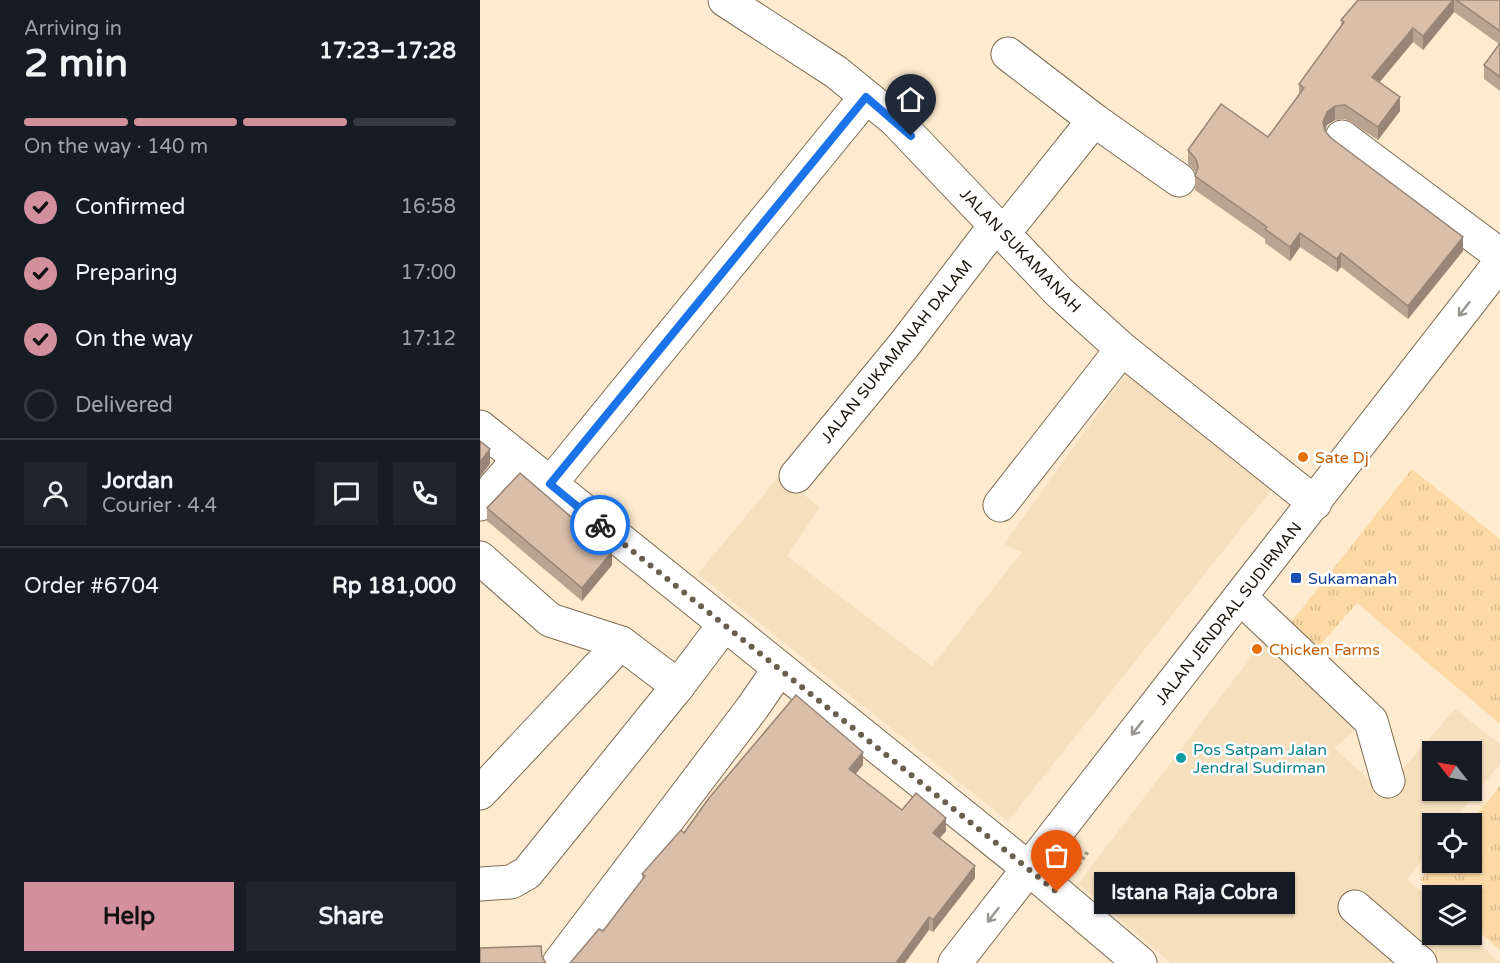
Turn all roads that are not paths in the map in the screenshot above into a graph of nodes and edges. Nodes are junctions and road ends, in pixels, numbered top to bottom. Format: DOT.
graph roads {
  1 [pos="725,0"];
  2 [pos="1008,54"];
  3 [pos="866,97"];
  4 [pos="1094,120"];
  5 [pos="1342,137"];
  6 [pos="1179,180"];
  7 [pos="999,230"];
  8 [pos="1500,255"];
  9 [pos="1500,263"];
  10 [pos="1122,349"];
  11 [pos="480,427"];
  12 [pos="519,459"];
  13 [pos="796,476"];
  14 [pos="550,484"];
  15 [pos="480,504"];
  16 [pos="1315,504"];
  17 [pos="1000,505"];
  18 [pos="480,558"];
  19 [pos="1240,597"];
  20 [pos="724,625"];
  21 [pos="621,643"];
  22 [pos="779,669"];
  23 [pos="678,686"];
  24 [pos="1388,781"];
  25 [pos="480,793"];
  26 [pos="1029,868"];
  27 [pos="480,884"];
  28 [pos="1354,908"];
  29 [pos="559,963"];
  30 [pos="955,963"];
  31 [pos="1140,963"];
  32 [pos="1420,963"];
  1 -- 3 [label="street, JALAN SUKAMANAH"];
  2 -- 4 [label="street"];
  3 -- 7 [label="street, JALAN SUKAMANAH"];
  3 -- 14 [label="street"];
  4 -- 6 [label="street"];
  4 -- 7 [label="street, JALAN SUKAMANAH DALAM"];
  5 -- 8 [label="street"];
  7 -- 10 [label="street, JALAN SUKAMANAH"];
  7 -- 13 [label="street, JALAN SUKAMANAH DALAM"];
  9 -- 16 [label="street, JALAN JENDRAL SUDIRMAN, one-way"];
  10 -- 16 [label="street, JALAN SUKAMANAH"];
  10 -- 17 [label="street"];
  11 -- 12 [label="street"];
  12 -- 14 [label="street"];
  12 -- 15 [label="street"];
  14 -- 20 [label="street"];
  16 -- 19 [label="street, JALAN JENDRAL SUDIRMAN"];
  18 -- 21 [label="street"];
  19 -- 24 [label="street"];
  19 -- 26 [label="street, JALAN JENDRAL SUDIRMAN, one-way"];
  20 -- 22 [label="street"];
  20 -- 23 [label="street"];
  21 -- 23 [label="street"];
  21 -- 25 [label="street"];
  22 -- 26 [label="street"];
  22 -- 29 [label="street"];
  23 -- 27 [label="street"];
  26 -- 30 [label="street, JALAN JENDRAL SUDIRMAN, one-way"];
  26 -- 31 [label="street"];
  28 -- 32 [label="street"];
}
